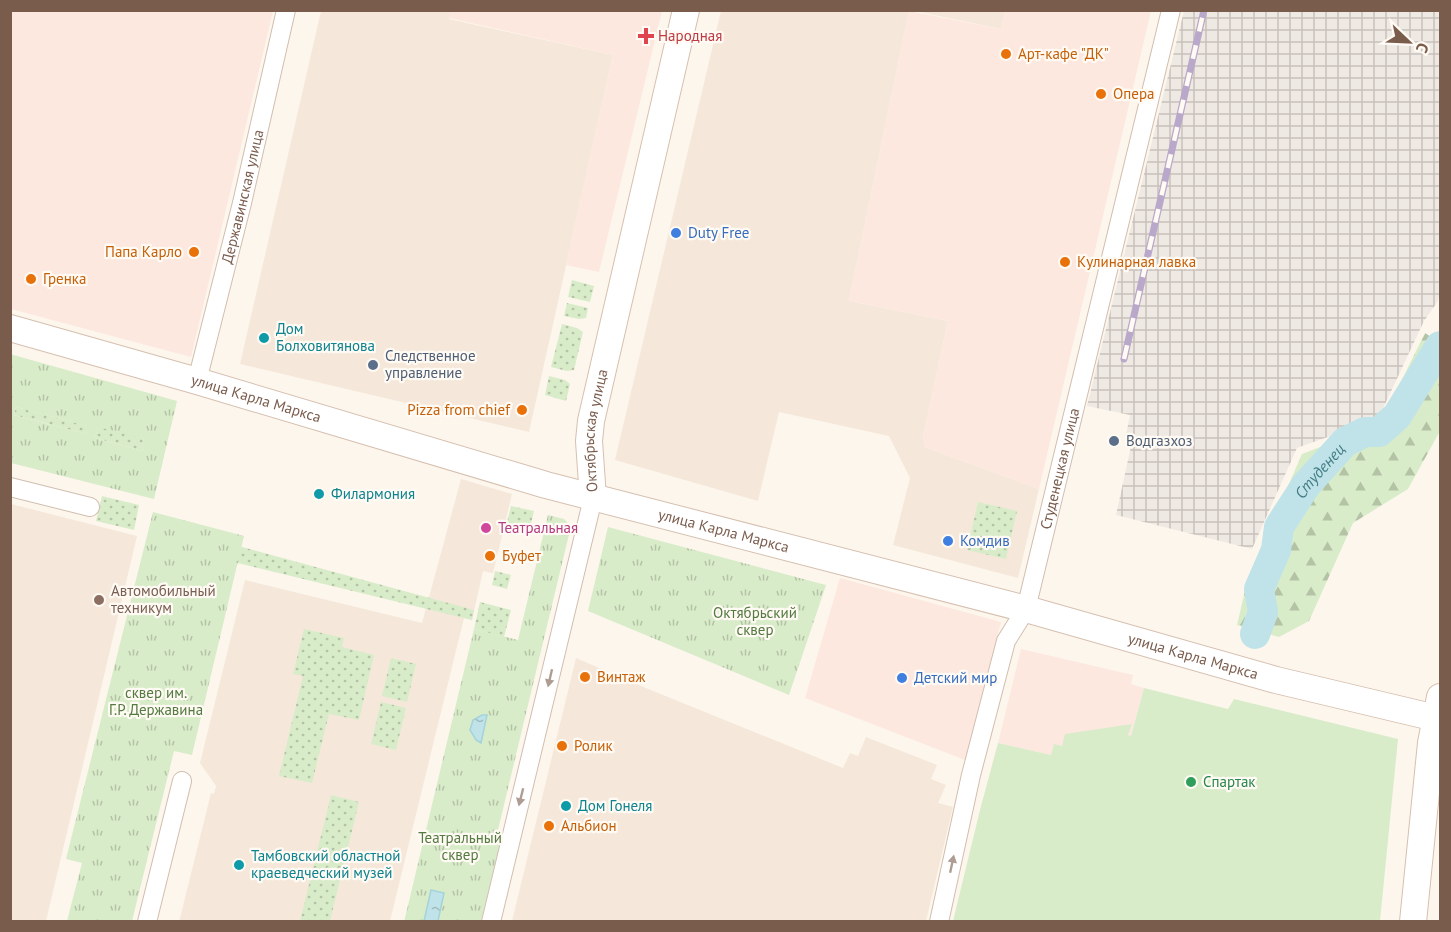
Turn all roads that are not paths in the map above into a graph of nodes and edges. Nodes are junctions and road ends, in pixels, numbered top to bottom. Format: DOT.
graph roads {
  1 [pos="286,10"];
  2 [pos="686,10"];
  3 [pos="1171,10"];
  4 [pos="10,328"];
  5 [pos="197,381"];
  6 [pos="10,487"];
  7 [pos="592,498"];
  8 [pos="90,507"];
  9 [pos="1026,609"];
  10 [pos="1439,711"];
  11 [pos="182,781"];
  12 [pos="147,921"];
  13 [pos="491,921"];
  14 [pos="939,921"];
  15 [pos="1413,921"];
  1 -- 5 [label="street, Державинская улица"];
  2 -- 7 [label="main road, Октябрьская улица"];
  3 -- 9 [label="street, Студенецкая улица"];
  4 -- 5 [label="main road, улица Карла Маркса"];
  5 -- 7 [label="main road, улица Карла Маркса"];
  6 -- 8 [label="street"];
  7 -- 9 [label="main road, улица Карла Маркса"];
  7 -- 13 [label="street, Октябрьская улица, one-way"];
  9 -- 10 [label="main road, улица Карла Маркса"];
  14 -- 9 [label="street, Студенецкая улица, one-way"];
  10 -- 15 [label="main road"];
  11 -- 12 [label="street"];
}
